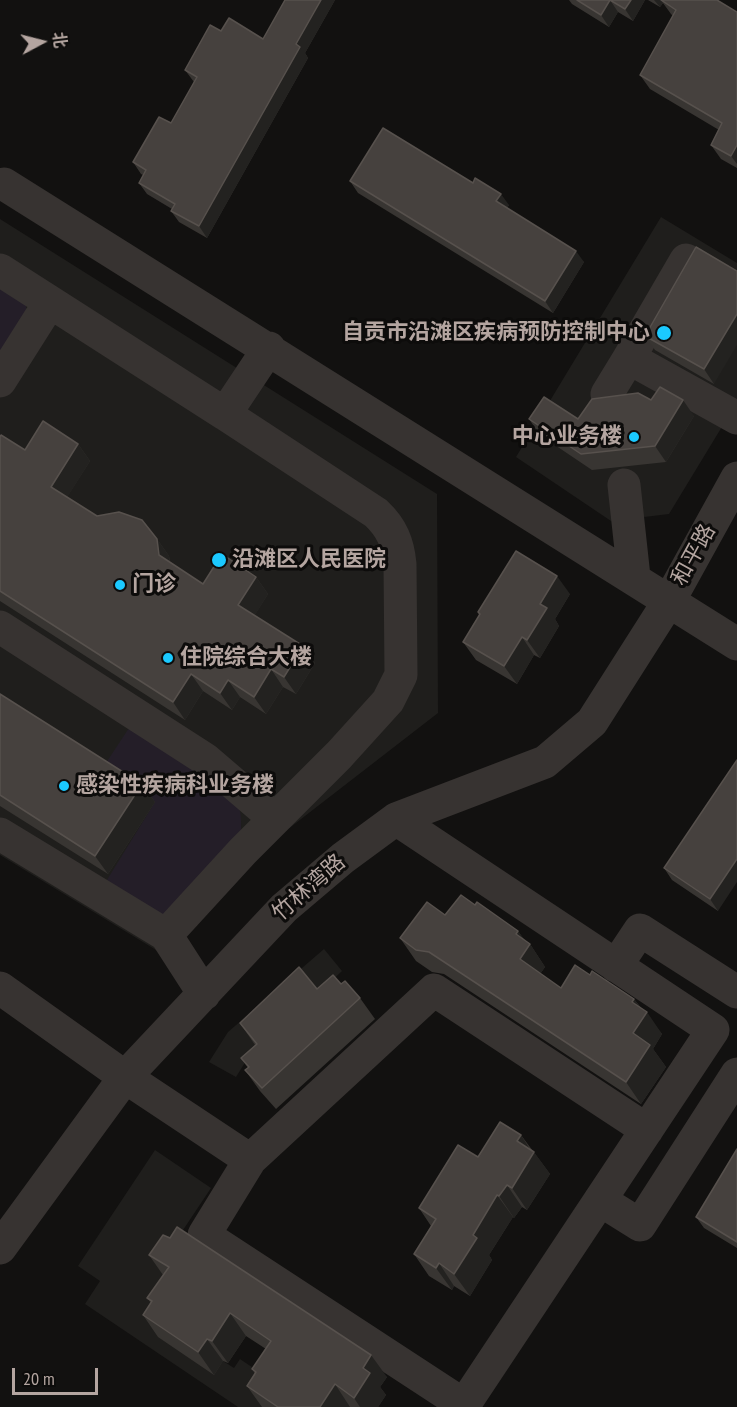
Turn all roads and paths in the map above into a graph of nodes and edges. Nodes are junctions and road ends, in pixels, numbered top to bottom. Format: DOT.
graph roads {
  1 [pos="4,184"];
  2 [pos="686,260"];
  3 [pos="0,270"];
  4 [pos="50,302"];
  5 [pos="269,348"];
  6 [pos="630,358"];
  7 [pos="0,381"];
  8 [pos="607,394"];
  9 [pos="225,414"];
  10 [pos="737,418"];
  11 [pos="737,478"];
  12 [pos="624,485"];
  13 [pos="634,577"];
  14 [pos="669,601"];
  15 [pos="0,627"];
  16 [pos="737,644"];
  17 [pos="275,819"];
  18 [pos="396,819"];
  19 [pos="0,834"];
  20 [pos="166,935"];
  21 [pos="616,966"];
  22 [pos="0,988"];
  23 [pos="737,992"];
  24 [pos="204,994"];
  25 [pos="737,1074"];
  26 [pos="125,1077"];
  27 [pos="647,1130"];
  28 [pos="250,1160"];
  29 [pos="600,1200"];
  30 [pos="0,1248"];
  1 -- 5 [label="street"];
  2 -- 6 [label="street"];
  3 -- 4 [label="street"];
  4 -- 7 [label="street"];
  4 -- 9 [label="street"];
  5 -- 9 [label="street"];
  5 -- 13 [label="street"];
  6 -- 8 [label="street"];
  6 -- 10 [label="street"];
  9 -- 17 [label="street"];
  11 -- 14 [label="street, 和平路"];
  12 -- 13 [label="street"];
  13 -- 14 [label="street"];
  14 -- 16 [label="street"];
  14 -- 18 [label="street, 竹林湾路"];
  15 -- 17 [label="street"];
  17 -- 20 [label="street"];
  18 -- 21 [label="street"];
  18 -- 24 [label="street, 竹林湾路"];
  19 -- 20 [label="street"];
  20 -- 24 [label="street"];
  21 -- 23 [label="street"];
  21 -- 27 [label="street"];
  22 -- 26 [label="street"];
  24 -- 26 [label="street, 竹林湾路"];
  25 -- 29 [label="street"];
  26 -- 28 [label="street"];
  26 -- 30 [label="street, 竹林湾路"];
  27 -- 28 [label="street"];
  27 -- 29 [label="street"];
  28 -- 29 [label="street"];
}
